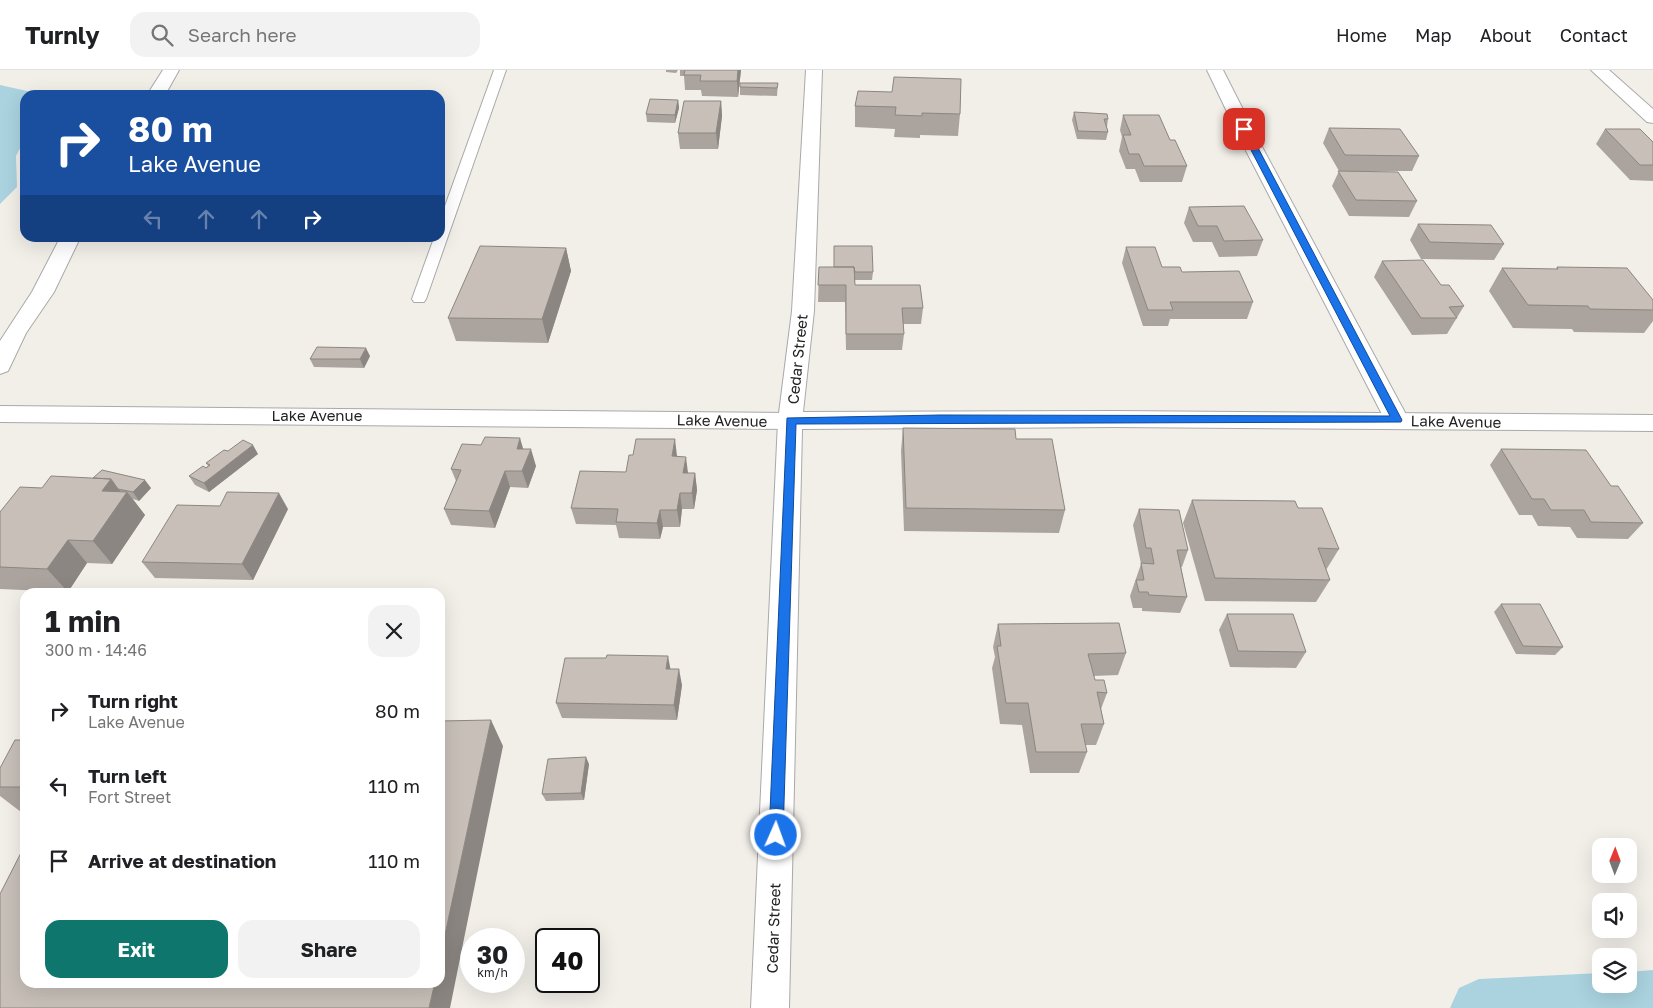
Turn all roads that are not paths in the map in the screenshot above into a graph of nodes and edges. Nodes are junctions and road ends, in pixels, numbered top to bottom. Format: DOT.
graph roads {
  1 [pos="171,70"];
  2 [pos="500,70"];
  3 [pos="814,70"];
  4 [pos="1215,70"];
  5 [pos="1599,70"];
  6 [pos="159,90"];
  7 [pos="1653,118"];
  8 [pos="445,225"];
  9 [pos="68,242"];
  10 [pos="439,242"];
  11 [pos="419,299"];
  12 [pos="0,366"];
  13 [pos="0,414"];
  14 [pos="1397,420"];
  15 [pos="790,421"];
  16 [pos="1653,423"];
  17 [pos="770,1008"];
  1 -- 6 [label="street"];
  2 -- 8 [label="lane"];
  3 -- 15 [label="street, Cedar Street"];
  4 -- 14 [label="street"];
  5 -- 7 [label="street"];
  9 -- 12 [label="street"];
  10 -- 11 [label="lane"];
  13 -- 15 [label="street, Lake Avenue"];
  14 -- 15 [label="street, Lake Avenue"];
  14 -- 16 [label="street, Lake Avenue"];
  15 -- 17 [label="street, Cedar Street"];
}
